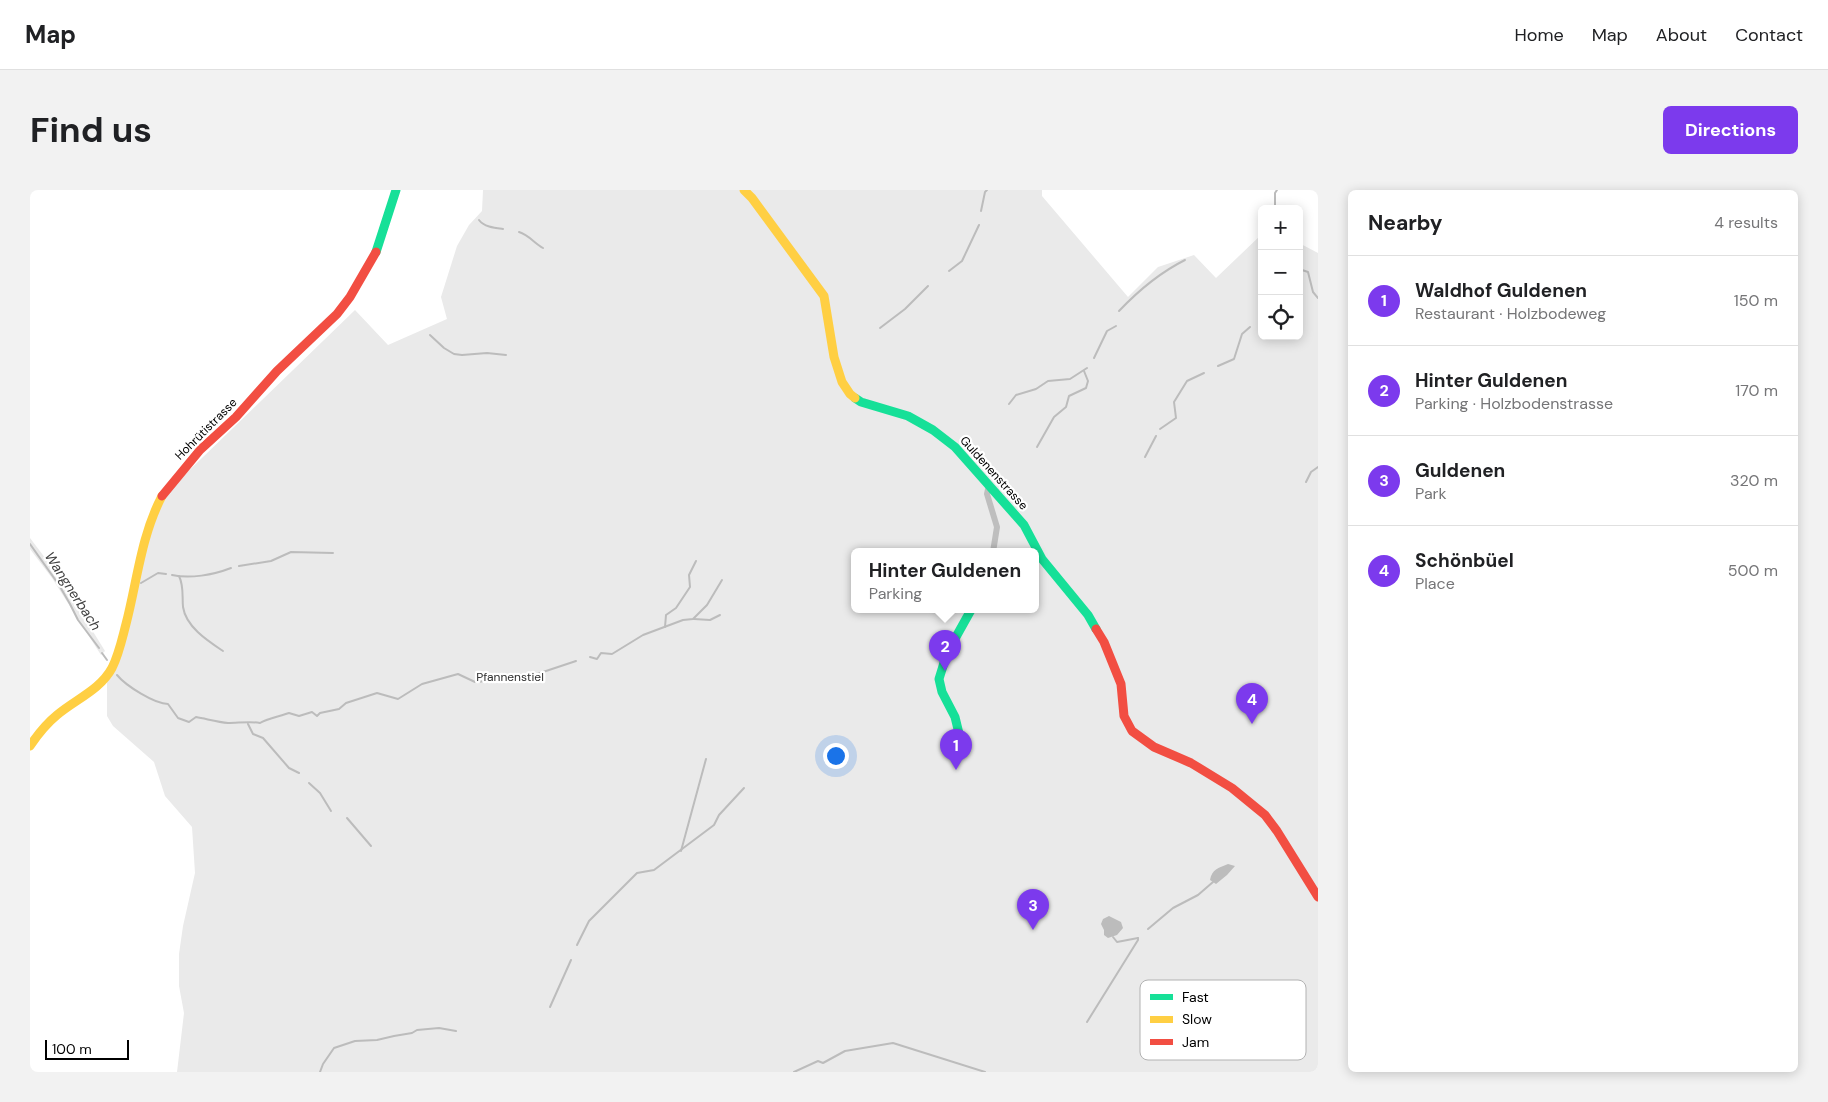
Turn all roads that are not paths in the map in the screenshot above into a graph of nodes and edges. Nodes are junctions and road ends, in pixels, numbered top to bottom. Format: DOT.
graph roads {
  1 [pos="396,190"];
  2 [pos="744,190"];
  3 [pos="989,485"];
  4 [pos="994,548"];
  5 [pos="1036,548"];
  6 [pos="1039,553"];
  7 [pos="969,613"];
  8 [pos="30,746"];
  9 [pos="963,750"];
  10 [pos="1318,897"];
  1 -- 8 [label="street, Hohrütistrasse"];
  2 -- 3 [label="street, Guldenenstrasse"];
  3 -- 4 [label="street"];
  3 -- 5 [label="street, Guldenenstrasse"];
  6 -- 10 [label="street, Guldenenstrasse"];
  7 -- 9 [label="street"];
}
